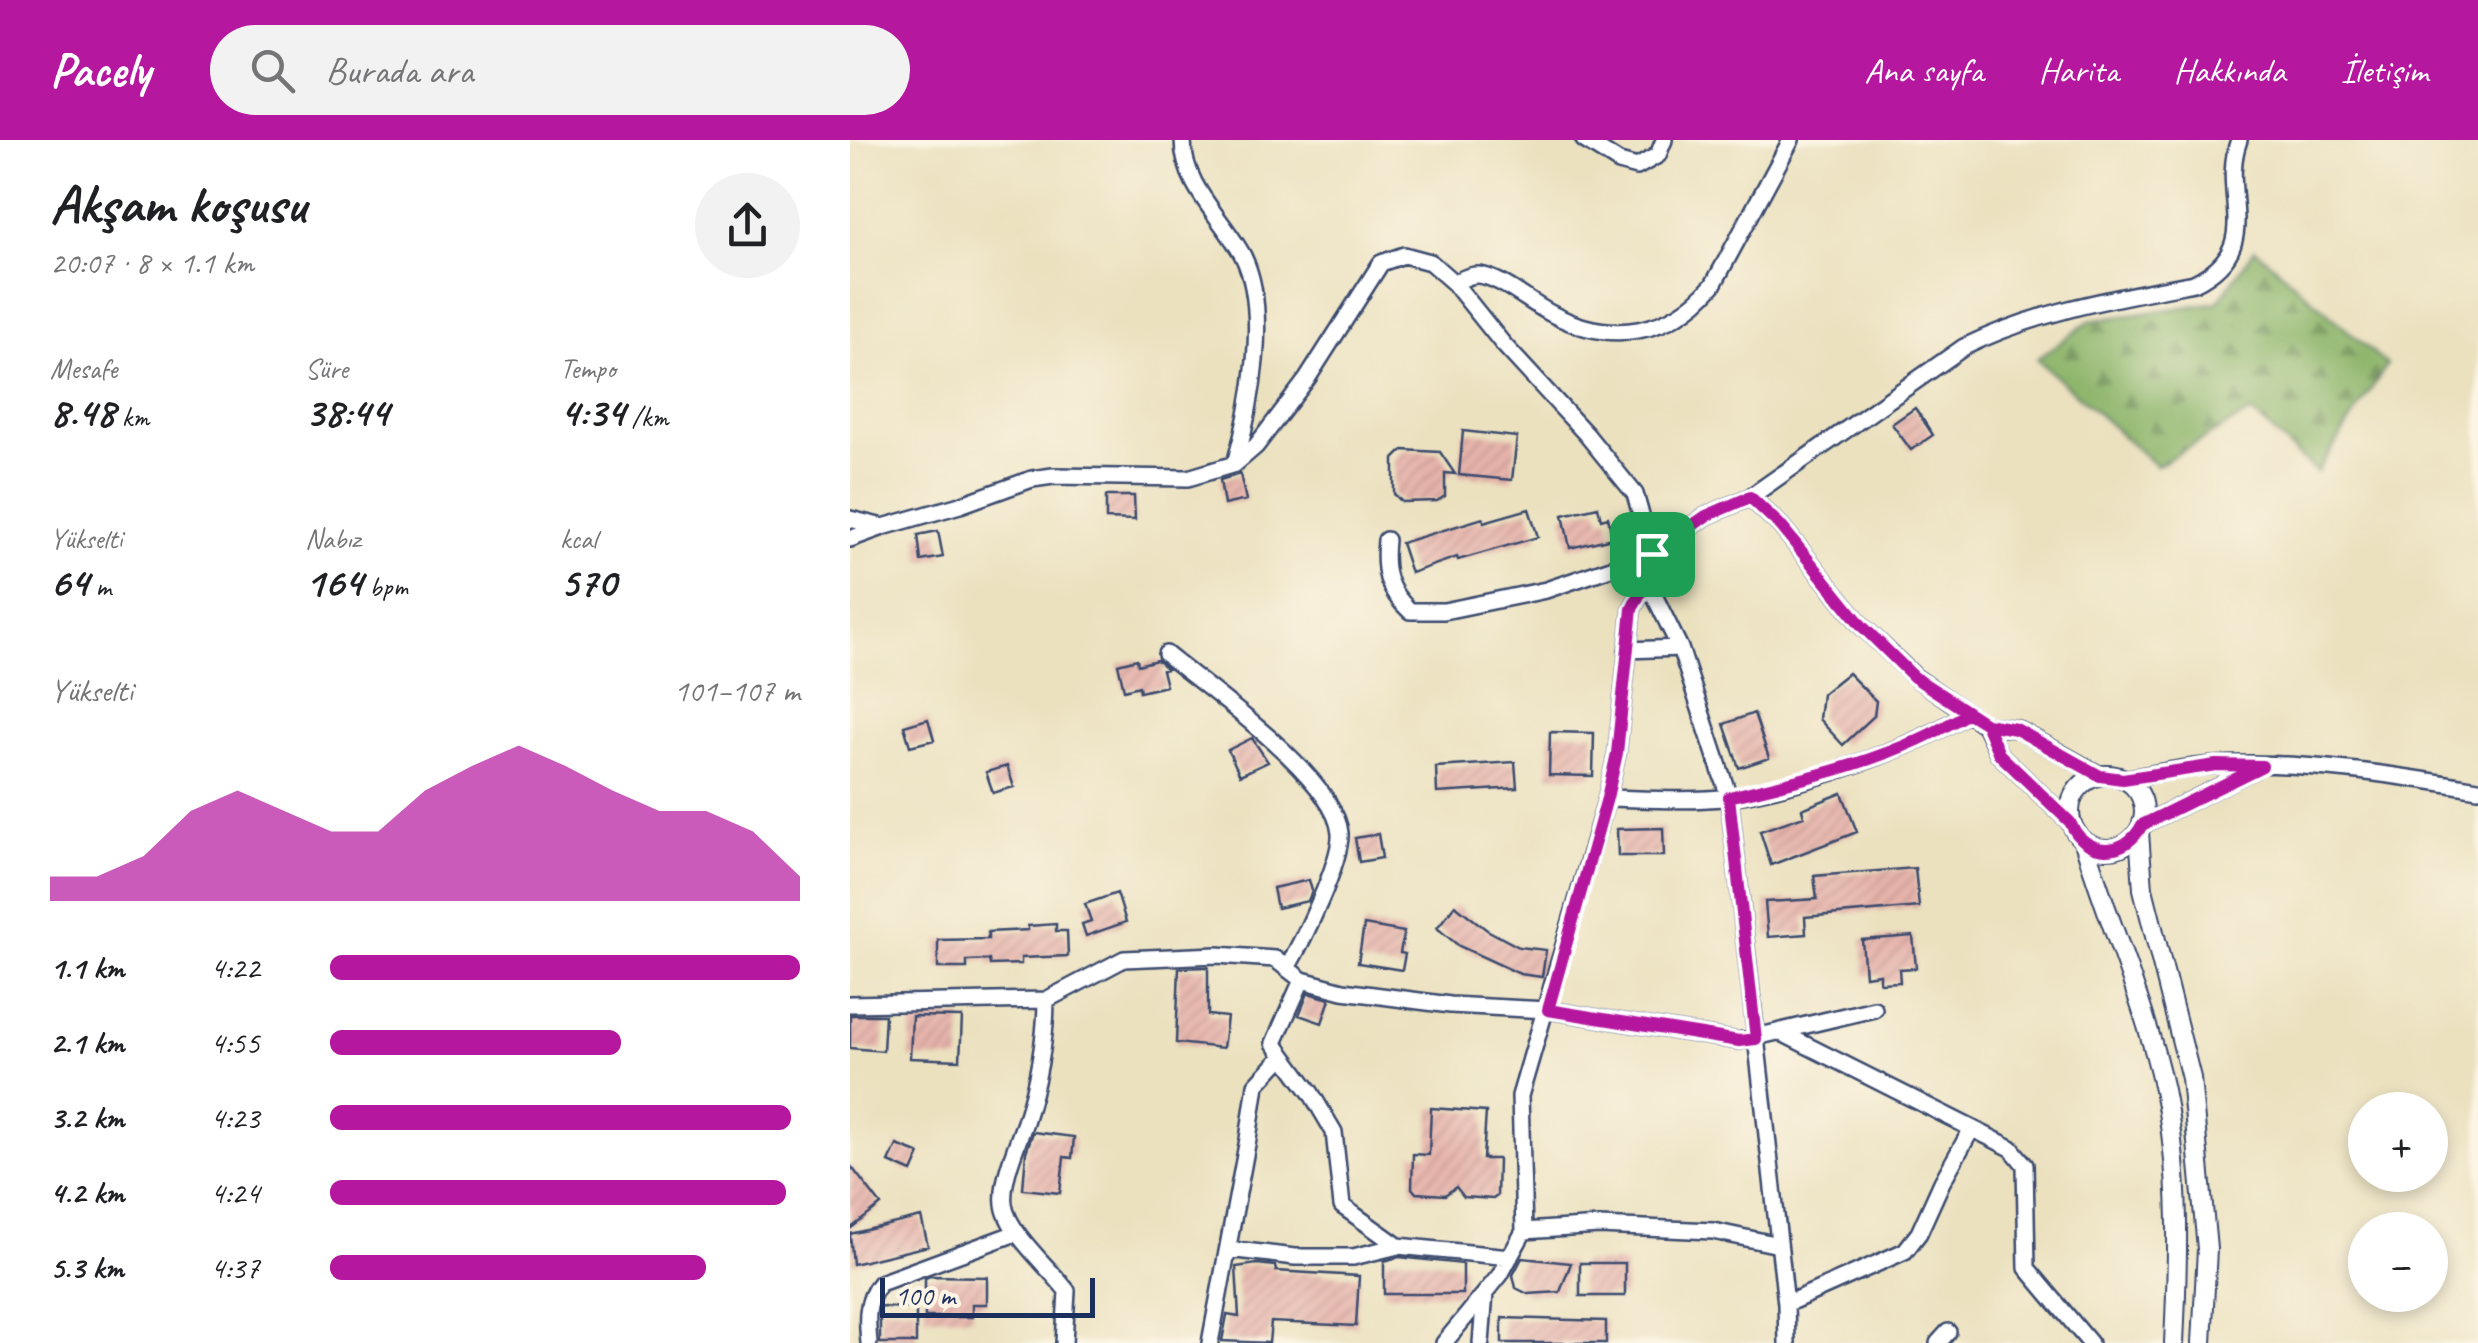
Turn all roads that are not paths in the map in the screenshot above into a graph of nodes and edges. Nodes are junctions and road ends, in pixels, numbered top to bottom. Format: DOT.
graph roads {
  1 [pos="1184,140"];
  2 [pos="1584,140"];
  3 [pos="1664,140"];
  4 [pos="1792,140"];
  5 [pos="2238,140"];
  6 [pos="1454,283"];
  7 [pos="1235,464"];
  8 [pos="1750,497"];
  9 [pos="850,520"];
  10 [pos="883,527"];
  11 [pos="850,539"];
  12 [pos="1386,540"];
  13 [pos="1652,554"];
  14 [pos="1647,580"];
  15 [pos="1680,648"];
  16 [pos="1627,650"];
  17 [pos="1166,654"];
  18 [pos="1968,713"];
  19 [pos="1986,724"];
  20 [pos="2262,766"];
  21 [pos="2100,776"];
  22 [pos="2123,779"];
  23 [pos="2478,789"];
  24 [pos="1729,797"];
  25 [pos="1607,798"];
  26 [pos="2070,822"];
  27 [pos="2140,829"];
  28 [pos="2084,842"];
  29 [pos="1287,968"];
  30 [pos="1302,980"];
  31 [pos="1046,1000"];
  32 [pos="850,1004"];
  33 [pos="1874,1009"];
  34 [pos="1548,1010"];
  35 [pos="1782,1033"];
  36 [pos="1756,1039"];
  37 [pos="1283,1056"];
  38 [pos="1971,1130"];
  39 [pos="1524,1231"];
  40 [pos="1016,1233"];
  41 [pos="1779,1245"];
  42 [pos="1398,1246"];
  43 [pos="1228,1249"];
  44 [pos="1510,1257"];
  45 [pos="1485,1293"];
  46 [pos="1786,1304"];
  47 [pos="868,1343"];
  48 [pos="1064,1343"];
  49 [pos="1210,1343"];
  50 [pos="1444,1343"];
  51 [pos="1481,1343"];
  52 [pos="1787,1343"];
  53 [pos="2090,1343"];
  54 [pos="2174,1343"];
  55 [pos="2202,1343"];
  1 -- 7 [label="street"];
  2 -- 3 [label="street"];
  4 -- 6 [label="street"];
  5 -- 8 [label="street"];
  6 -- 7 [label="street"];
  6 -- 13 [label="street"];
  7 -- 10 [label="street"];
  8 -- 13 [label="street"];
  8 -- 18 [label="street"];
  9 -- 10 [label="street"];
  10 -- 11 [label="street"];
  12 -- 13 [label="street"];
  13 -- 14 [label="street"];
  14 -- 15 [label="street"];
  14 -- 16 [label="street"];
  15 -- 16 [label="street"];
  15 -- 24 [label="street"];
  16 -- 25 [label="street"];
  17 -- 29 [label="street"];
  18 -- 19 [label="street"];
  18 -- 24 [label="street"];
  19 -- 21 [label="street"];
  19 -- 26 [label="street"];
  20 -- 22 [label="street"];
  20 -- 23 [label="street"];
  20 -- 27 [label="street"];
  21 -- 22 [label="street"];
  21 -- 26 [label="street"];
  22 -- 27 [label="street"];
  24 -- 25 [label="street"];
  24 -- 36 [label="street"];
  25 -- 34 [label="street"];
  26 -- 28 [label="street"];
  27 -- 28 [label="street"];
  27 -- 55 [label="street"];
  28 -- 54 [label="street"];
  29 -- 30 [label="street"];
  29 -- 31 [label="street"];
  30 -- 34 [label="street"];
  30 -- 37 [label="street"];
  31 -- 32 [label="street"];
  31 -- 40 [label="street"];
  33 -- 35 [label="street"];
  34 -- 36 [label="street"];
  34 -- 39 [label="street"];
  35 -- 36 [label="street"];
  35 -- 38 [label="street"];
  36 -- 41 [label="street"];
  37 -- 42 [label="street"];
  37 -- 43 [label="street"];
  38 -- 46 [label="street"];
  38 -- 53 [label="street"];
  39 -- 41 [label="street"];
  39 -- 44 [label="street"];
  40 -- 47 [label="street"];
  40 -- 48 [label="street"];
  41 -- 46 [label="street"];
  42 -- 43 [label="street"];
  42 -- 44 [label="street"];
  43 -- 49 [label="street"];
  44 -- 45 [label="street"];
  45 -- 50 [label="street"];
  45 -- 51 [label="street"];
  46 -- 52 [label="street"];
}
